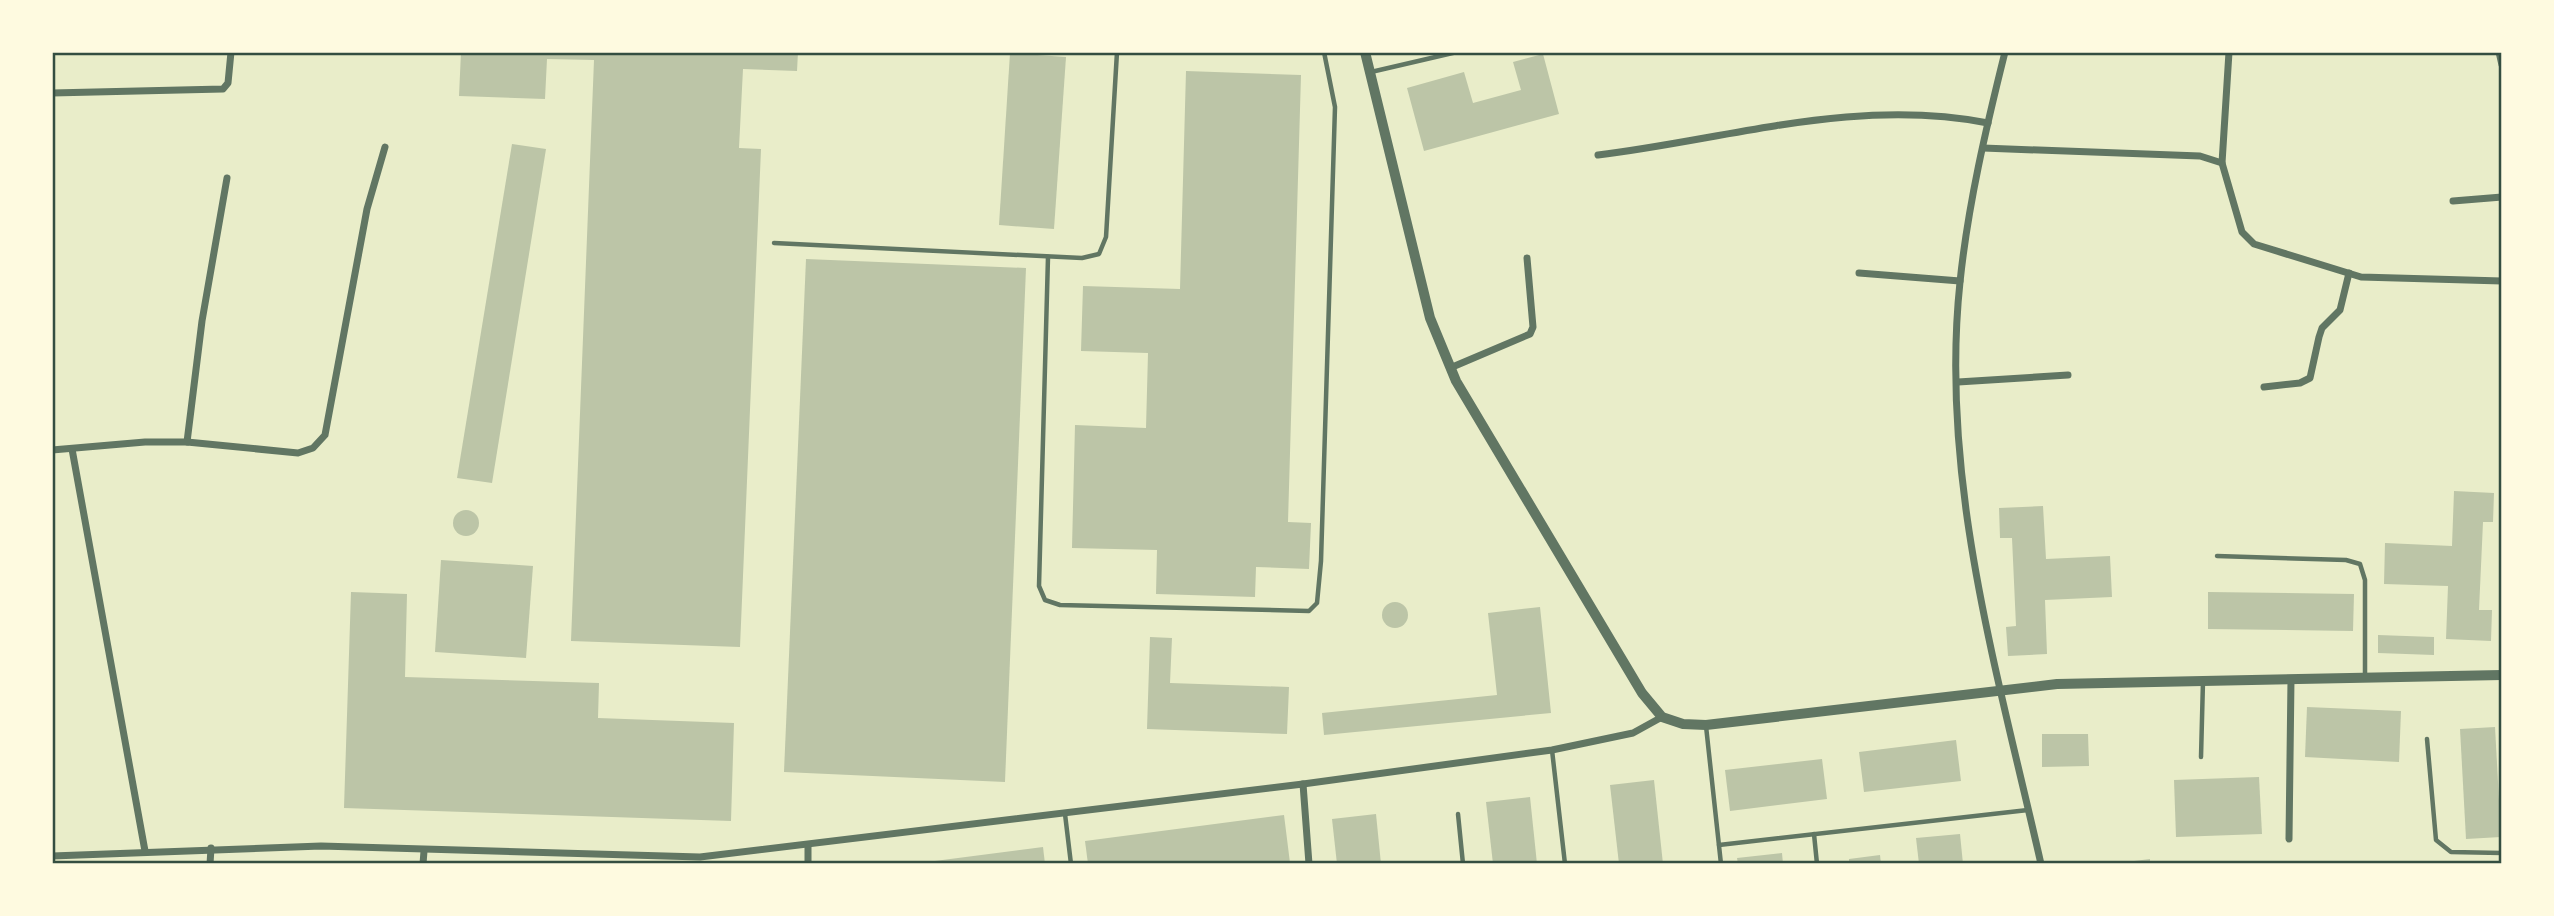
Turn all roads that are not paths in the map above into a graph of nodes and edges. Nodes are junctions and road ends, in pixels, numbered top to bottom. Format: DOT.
graph roads {
  1 [pos="231,52"];
  2 [pos="1117,52"];
  3 [pos="1324,52"];
  4 [pos="1365,52"];
  5 [pos="1457,52"];
  6 [pos="2005,52"];
  7 [pos="2229,52"];
  8 [pos="2499,52"];
  9 [pos="2501,65"];
  10 [pos="1370,72"];
  11 [pos="52,93"];
  12 [pos="1988,122"];
  13 [pos="386,147"];
  14 [pos="1983,148"];
  15 [pos="1598,155"];
  16 [pos="2222,163"];
  17 [pos="227,178"];
  18 [pos="2501,197"];
  19 [pos="2453,201"];
  20 [pos="774,243"];
  21 [pos="1048,257"];
  22 [pos="1527,258"];
  23 [pos="2349,273"];
  24 [pos="1859,274"];
  25 [pos="1960,281"];
  26 [pos="2501,281"];
  27 [pos="1450,368"];
  28 [pos="2068,375"];
  29 [pos="1958,382"];
  30 [pos="2264,387"];
  31 [pos="187,442"];
  32 [pos="72,449"];
  33 [pos="52,450"];
  34 [pos="2217,556"];
  35 [pos="2501,675"];
  36 [pos="2365,678"];
  37 [pos="2291,679"];
  38 [pos="2203,680"];
  39 [pos="2000,689"];
  40 [pos="1662,718"];
  41 [pos="1706,725"];
  42 [pos="2427,739"];
  43 [pos="1552,750"];
  44 [pos="2201,757"];
  45 [pos="1303,784"];
  46 [pos="2029,810"];
  47 [pos="1065,814"];
  48 [pos="1458,814"];
  49 [pos="1814,834"];
  50 [pos="2289,839"];
  51 [pos="1719,845"];
  52 [pos="808,846"];
  53 [pos="211,848"];
  54 [pos="145,851"];
  55 [pos="424,851"];
  56 [pos="2501,853"];
  57 [pos="52,856"];
  58 [pos="210,863"];
  59 [pos="423,863"];
  60 [pos="808,863"];
  61 [pos="1070,863"];
  62 [pos="1309,863"];
  63 [pos="1463,863"];
  64 [pos="1565,863"];
  65 [pos="1721,863"];
  66 [pos="1817,863"];
  67 [pos="2041,863"];
  1 -- 11 [label="street"];
  2 -- 21 [label="lane"];
  3 -- 21 [label="lane"];
  4 -- 10 [label="street"];
  5 -- 10 [label="lane"];
  6 -- 12 [label="street"];
  7 -- 16 [label="street"];
  8 -- 9 [label="street"];
  10 -- 27 [label="street"];
  12 -- 14 [label="street"];
  12 -- 15 [label="street"];
  13 -- 31 [label="street"];
  14 -- 16 [label="street"];
  14 -- 25 [label="street"];
  16 -- 23 [label="street"];
  17 -- 31 [label="street"];
  18 -- 19 [label="street"];
  20 -- 21 [label="lane"];
  22 -- 27 [label="street"];
  23 -- 26 [label="street"];
  23 -- 30 [label="street"];
  24 -- 25 [label="street"];
  25 -- 29 [label="street"];
  27 -- 40 [label="street"];
  28 -- 29 [label="street"];
  29 -- 39 [label="street"];
  31 -- 32 [label="street"];
  32 -- 33 [label="street"];
  32 -- 54 [label="street"];
  34 -- 36 [label="lane"];
  35 -- 36 [label="street"];
  36 -- 37 [label="street"];
  37 -- 38 [label="street"];
  37 -- 50 [label="street"];
  38 -- 39 [label="street"];
  38 -- 44 [label="lane"];
  39 -- 41 [label="street"];
  39 -- 46 [label="street"];
  40 -- 41 [label="street"];
  40 -- 43 [label="street"];
  41 -- 51 [label="lane"];
  42 -- 56 [label="lane"];
  43 -- 45 [label="street"];
  43 -- 64 [label="lane"];
  45 -- 47 [label="street"];
  45 -- 62 [label="street"];
  46 -- 49 [label="lane"];
  46 -- 67 [label="street"];
  47 -- 52 [label="street"];
  47 -- 61 [label="lane"];
  48 -- 63 [label="lane"];
  49 -- 51 [label="lane"];
  49 -- 66 [label="lane"];
  51 -- 65 [label="lane"];
  52 -- 55 [label="street"];
  52 -- 60 [label="street"];
  53 -- 54 [label="street"];
  53 -- 55 [label="street"];
  53 -- 58 [label="street"];
  54 -- 57 [label="street"];
  55 -- 59 [label="street"];
}
